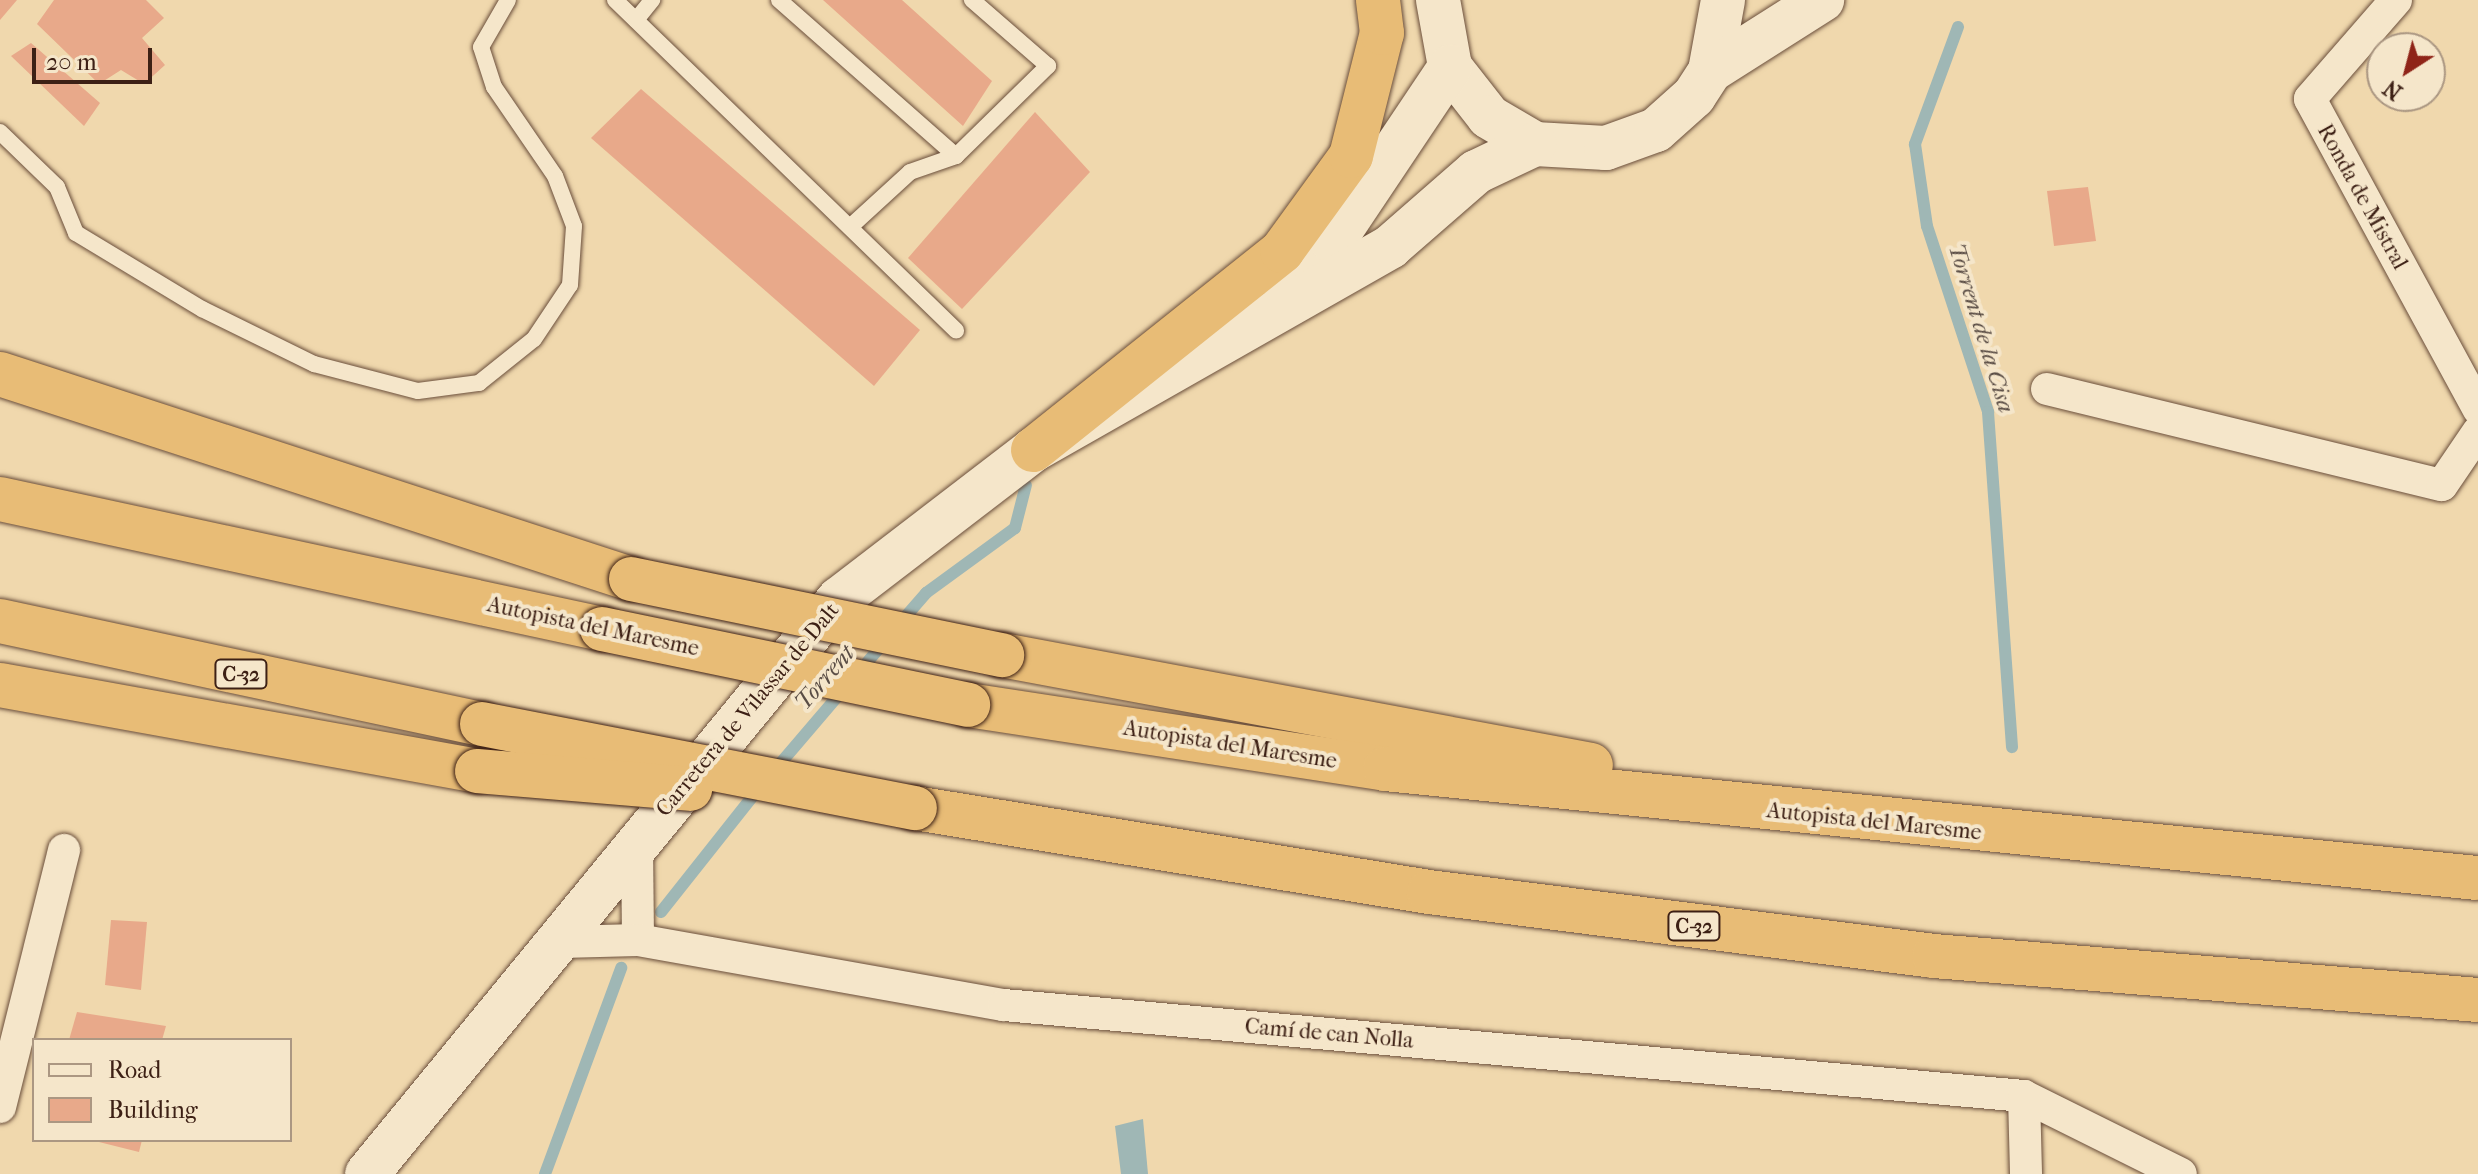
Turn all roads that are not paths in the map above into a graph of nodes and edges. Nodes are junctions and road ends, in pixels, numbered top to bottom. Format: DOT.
graph roads {
  1 [pos="508,0"];
  2 [pos="615,0"];
  3 [pos="652,0"];
  4 [pos="779,0"];
  5 [pos="972,0"];
  6 [pos="1378,0"];
  7 [pos="1438,0"];
  8 [pos="1723,0"];
  9 [pos="1822,0"];
  10 [pos="2396,0"];
  11 [pos="636,20"];
  12 [pos="1450,67"];
  13 [pos="1710,71"];
  14 [pos="0,132"];
  15 [pos="1535,144"];
  16 [pos="956,156"];
  17 [pos="850,227"];
  18 [pos="1261,324"];
  19 [pos="956,330"];
  20 [pos="0,374"];
  21 [pos="2047,389"];
  22 [pos="2478,409"];
  23 [pos="2478,432"];
  24 [pos="1033,450"];
  25 [pos="0,499"];
  26 [pos="0,621"];
  27 [pos="0,685"];
  28 [pos="915,808"];
  29 [pos="1932,829"];
  30 [pos="637,844"];
  31 [pos="64,850"];
  32 [pos="2478,878"];
  33 [pos="638,940"];
  34 [pos="561,942"];
  35 [pos="2478,1000"];
  36 [pos="2,1089"];
  37 [pos="2024,1096"];
  38 [pos="367,1174"];
  39 [pos="2026,1174"];
  40 [pos="2181,1174"];
  1 -- 14 [label="lane"];
  2 -- 11 [label="lane"];
  3 -- 11 [label="lane"];
  4 -- 16 [label="lane"];
  5 -- 16 [label="lane"];
  6 -- 24 [label="highway"];
  7 -- 12 [label="street"];
  8 -- 13 [label="street"];
  9 -- 13 [label="street"];
  10 -- 22 [label="street, Ronda de Mistral"];
  11 -- 17 [label="lane"];
  12 -- 15 [label="street"];
  12 -- 18 [label="street, Carretera de Vilassar de Dalt"];
  13 -- 15 [label="street"];
  15 -- 18 [label="street, Carretera de Vilassar de Dalt"];
  16 -- 17 [label="lane"];
  17 -- 19 [label="lane"];
  18 -- 24 [label="street, Carretera de Vilassar de Dalt"];
  20 -- 29 [label="highway, bridge"];
  21 -- 23 [label="street"];
  24 -- 30 [label="street, Carretera de Vilassar de Dalt"];
  25 -- 29 [label="highway, Autopista del Maresme, bridge"];
  26 -- 28 [label="highway, C-32, bridge"];
  27 -- 28 [label="highway, bridge"];
  28 -- 35 [label="highway, C-32"];
  29 -- 32 [label="highway, Autopista del Maresme"];
  30 -- 33 [label="street"];
  30 -- 34 [label="street, Carretera de Vilassar de Dalt"];
  31 -- 36 [label="street"];
  33 -- 34 [label="street, Camí de can Nolla"];
  33 -- 37 [label="street, Camí de can Nolla"];
  34 -- 38 [label="street, Carretera de Vilassar de Dalt"];
  37 -- 39 [label="street"];
  37 -- 40 [label="street"];
}
